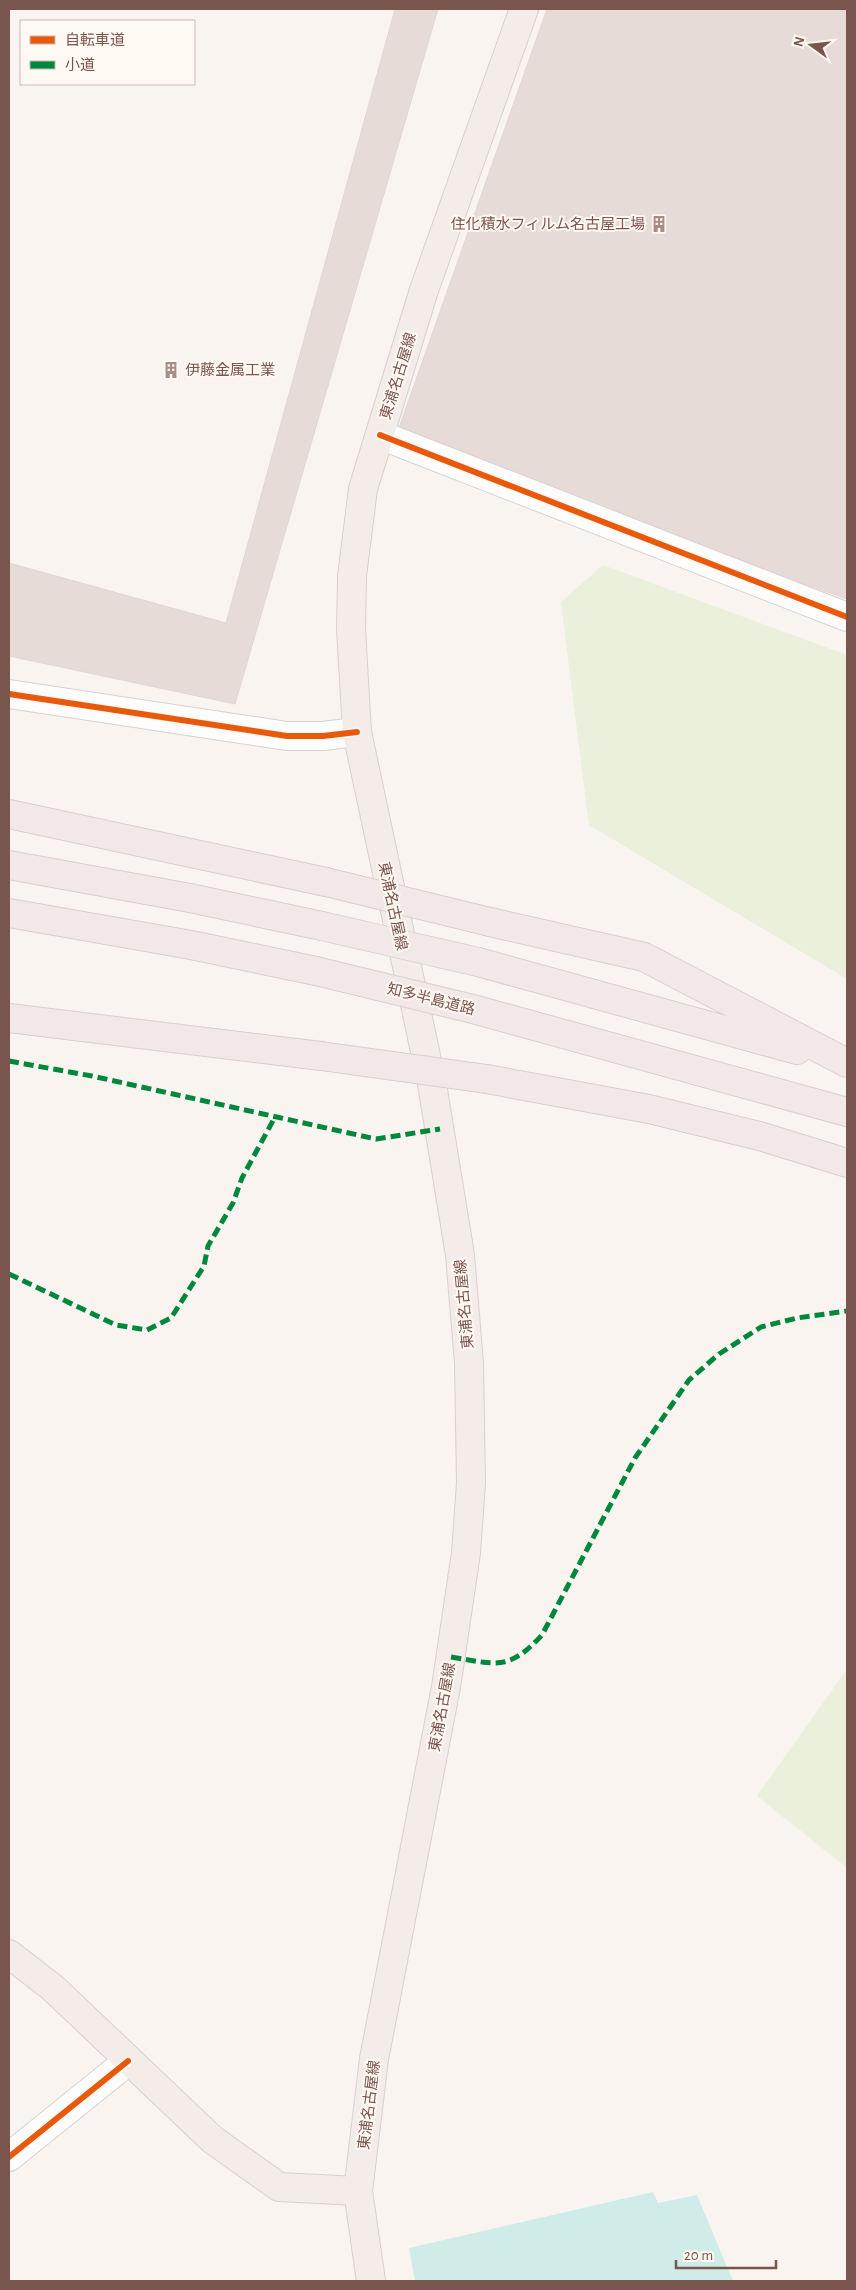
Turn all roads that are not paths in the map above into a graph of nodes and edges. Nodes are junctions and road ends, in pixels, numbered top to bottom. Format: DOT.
graph roads {
  1 [pos="524,9"];
  2 [pos="380,435"];
  3 [pos="847,617"];
  4 [pos="9,694"];
  5 [pos="357,732"];
  6 [pos="9,814"];
  7 [pos="9,865"];
  8 [pos="9,913"];
  9 [pos="9,1018"];
  10 [pos="847,1063"];
  11 [pos="847,1112"];
  12 [pos="847,1162"];
  13 [pos="9,1954"];
  14 [pos="128,2061"];
  15 [pos="9,2157"];
  16 [pos="358,2191"];
  17 [pos="371,2281"];
  1 -- 2 [label="main road, 東浦名古屋線"];
  2 -- 3 [label="street"];
  2 -- 5 [label="main road, 東浦名古屋線"];
  4 -- 5 [label="street"];
  5 -- 16 [label="main road, 東浦名古屋線"];
  6 -- 10 [label="highway, bridge"];
  7 -- 10 [label="highway, bridge"];
  8 -- 11 [label="highway, 知多半島道路, bridge"];
  9 -- 12 [label="highway, bridge"];
  13 -- 14 [label="main road"];
  14 -- 15 [label="street"];
  14 -- 16 [label="main road"];
  16 -- 17 [label="main road, 東浦名古屋線"];
}
